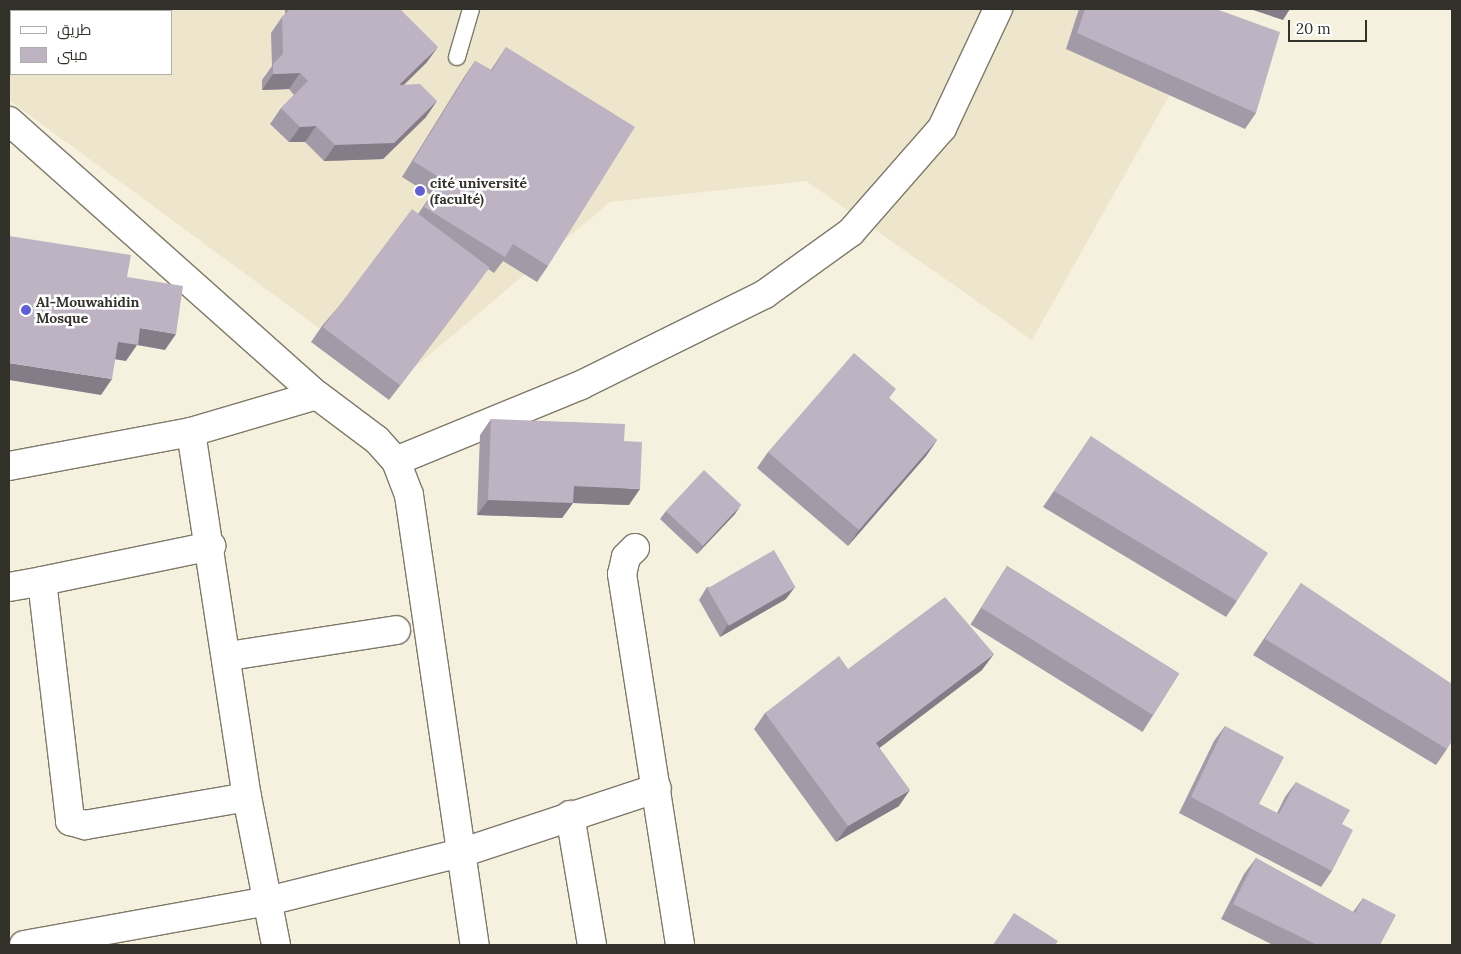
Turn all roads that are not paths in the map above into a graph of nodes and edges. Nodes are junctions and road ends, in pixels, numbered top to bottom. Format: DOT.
graph roads {
  1 [pos="471,9"];
  2 [pos="998,9"];
  3 [pos="457,57"];
  4 [pos="9,121"];
  5 [pos="317,395"];
  6 [pos="191,432"];
  7 [pos="396,461"];
  8 [pos="9,466"];
  9 [pos="211,546"];
  10 [pos="635,548"];
  11 [pos="42,581"];
  12 [pos="9,587"];
  13 [pos="396,630"];
  14 [pos="228,656"];
  15 [pos="657,788"];
  16 [pos="247,797"];
  17 [pos="570,814"];
  18 [pos="464,852"];
  19 [pos="264,902"];
  20 [pos="24,945"];
  21 [pos="276,945"];
  22 [pos="475,945"];
  23 [pos="592,945"];
  24 [pos="680,945"];
  1 -- 3 [label="lane"];
  2 -- 7 [label="street"];
  4 -- 5 [label="street"];
  5 -- 6 [label="street"];
  5 -- 7 [label="street"];
  6 -- 8 [label="street"];
  6 -- 9 [label="street"];
  7 -- 18 [label="street"];
  9 -- 11 [label="street"];
  9 -- 14 [label="street"];
  10 -- 15 [label="street"];
  11 -- 12 [label="street"];
  11 -- 16 [label="street"];
  13 -- 14 [label="street"];
  14 -- 16 [label="street"];
  15 -- 17 [label="street"];
  15 -- 24 [label="street"];
  16 -- 19 [label="street"];
  17 -- 18 [label="street"];
  17 -- 23 [label="street"];
  18 -- 19 [label="street"];
  18 -- 22 [label="street"];
  19 -- 20 [label="street"];
  19 -- 21 [label="street"];
}
